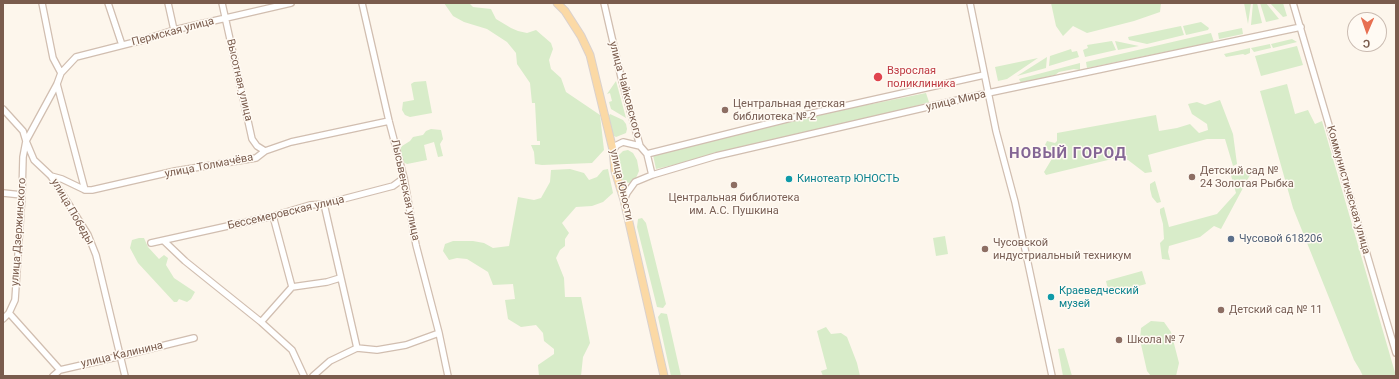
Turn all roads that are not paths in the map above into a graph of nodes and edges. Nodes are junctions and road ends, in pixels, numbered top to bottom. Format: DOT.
graph roads {
  1 [pos="42,3"];
  2 [pos="108,3"];
  3 [pos="168,3"];
  4 [pos="222,3"];
  5 [pos="291,3"];
  6 [pos="362,3"];
  7 [pos="556,3"];
  8 [pos="604,3"];
  9 [pos="970,3"];
  10 [pos="1293,3"];
  11 [pos="225,18"];
  12 [pos="1301,27"];
  13 [pos="174,30"];
  14 [pos="122,45"];
  15 [pos="61,73"];
  16 [pos="984,74"];
  17 [pos="57,84"];
  18 [pos="988,93"];
  19 [pos="3,109"];
  20 [pos="389,121"];
  21 [pos="26,141"];
  22 [pos="640,146"];
  23 [pos="612,150"];
  24 [pos="265,151"];
  25 [pos="647,154"];
  26 [pos="652,175"];
  27 [pos="51,176"];
  28 [pos="404,178"];
  29 [pos="84,190"];
  30 [pos="3,193"];
  31 [pos="22,195"];
  32 [pos="624,200"];
  33 [pos="324,204"];
  34 [pos="273,216"];
  35 [pos="164,241"];
  36 [pos="151,243"];
  37 [pos="340,278"];
  38 [pos="292,287"];
  39 [pos="9,313"];
  40 [pos="3,319"];
  41 [pos="261,322"];
  42 [pos="439,333"];
  43 [pos="194,338"];
  44 [pos="357,348"];
  45 [pos="1396,353"];
  46 [pos="121,356"];
  47 [pos="60,370"];
  48 [pos="53,376"];
  49 [pos="125,376"];
  50 [pos="304,376"];
  51 [pos="313,376"];
  52 [pos="448,376"];
  53 [pos="664,376"];
  54 [pos="1052,376"];
  1 -- 15 [label="street"];
  2 -- 14 [label="street"];
  3 -- 13 [label="street"];
  4 -- 11 [label="street, Высотная улица"];
  5 -- 11 [label="street, Пермская улица"];
  6 -- 20 [label="street, Лысьвенская улица"];
  7 -- 23 [label="main road, улица Юности"];
  8 -- 22 [label="street, улица Чайковского"];
  9 -- 16 [label="street"];
  10 -- 12 [label="street, Коммунистическая улица"];
  11 -- 13 [label="street, Пермская улица"];
  11 -- 24 [label="street, Высотная улица"];
  12 -- 18 [label="street, улица Мира"];
  12 -- 45 [label="street, Коммунистическая улица"];
  13 -- 14 [label="street, Пермская улица"];
  14 -- 15 [label="street, Пермская улица"];
  15 -- 17 [label="street"];
  16 -- 18 [label="street"];
  16 -- 25 [label="street, улица Мира"];
  17 -- 21 [label="street"];
  17 -- 29 [label="street, улица Победы"];
  18 -- 26 [label="street, улица Мира"];
  18 -- 54 [label="street"];
  19 -- 21 [label="street"];
  20 -- 24 [label="street, улица Толмачёва"];
  20 -- 28 [label="street, Лысьвенская улица"];
  21 -- 27 [label="street, улица Победы"];
  21 -- 31 [label="street, улица Дзержинского"];
  22 -- 23 [label="street"];
  22 -- 25 [label="street, улица Чайковского"];
  23 -- 32 [label="main road, улица Юности"];
  24 -- 29 [label="street, улица Толмачёва"];
  25 -- 26 [label="street, улица Чайковского"];
  26 -- 32 [label="street, улица Мира"];
  27 -- 29 [label="street"];
  27 -- 46 [label="street, улица Победы"];
  28 -- 33 [label="street, Бессемеровская улица"];
  28 -- 42 [label="street, Лысьвенская улица"];
  30 -- 31 [label="street"];
  31 -- 39 [label="street, улица Дзержинского"];
  32 -- 53 [label="main road, улица Юности"];
  33 -- 34 [label="street, Бессемеровская улица"];
  33 -- 37 [label="street"];
  34 -- 35 [label="street, Бессемеровская улица"];
  34 -- 38 [label="street"];
  35 -- 36 [label="street, Бессемеровская улица"];
  35 -- 41 [label="street"];
  37 -- 38 [label="street"];
  37 -- 44 [label="street"];
  38 -- 41 [label="street"];
  39 -- 40 [label="street, улица Дзержинского"];
  39 -- 47 [label="street"];
  41 -- 50 [label="street"];
  42 -- 44 [label="street"];
  42 -- 52 [label="street, Лысьвенская улица"];
  43 -- 46 [label="street, улица Калинина"];
  44 -- 51 [label="street"];
  46 -- 47 [label="street, улица Калинина"];
  46 -- 49 [label="street, улица Победы"];
  47 -- 48 [label="street, улица Калинина"];
}
